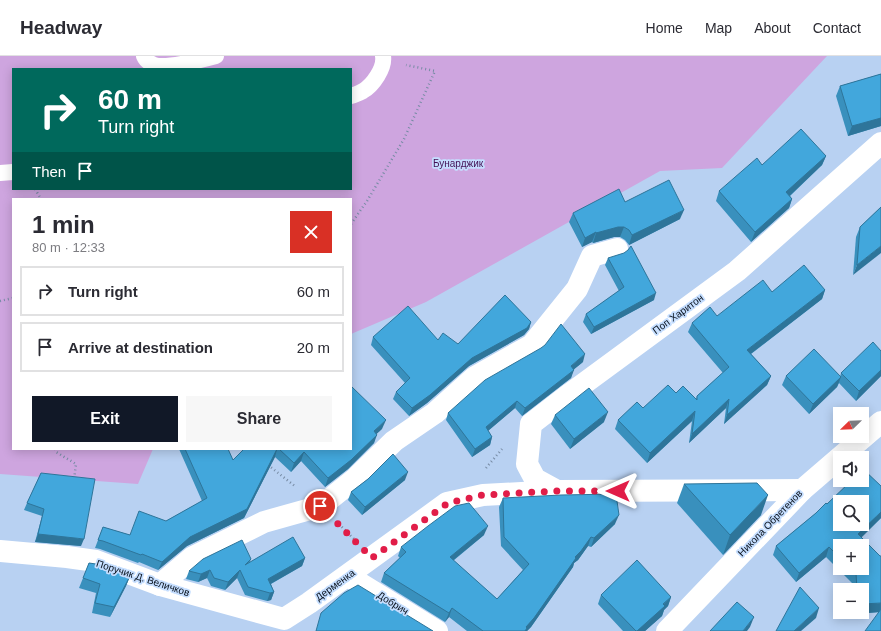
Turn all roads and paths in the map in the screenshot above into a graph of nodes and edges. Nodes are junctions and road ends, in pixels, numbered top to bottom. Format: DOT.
graph roads {
  1 [pos="144,56"];
  2 [pos="216,56"];
  3 [pos="383,59"];
  4 [pos="352,96"];
  5 [pos="881,143"];
  6 [pos="12,172"];
  7 [pos="0,173"];
  8 [pos="352,223"];
  9 [pos="617,249"];
  10 [pos="12,298"];
  11 [pos="0,301"];
  12 [pos="881,422"];
  13 [pos="55,450"];
  14 [pos="265,463"];
  15 [pos="74,480"];
  16 [pos="802,490"];
  17 [pos="557,491"];
  18 [pos="320,506"];
  19 [pos="0,551"];
  20 [pos="372,558"];
  21 [pos="348,576"];
  22 [pos="160,585"];
  23 [pos="284,619"];
  24 [pos="437,631"];
  25 [pos="667,631"];
  1 -- 2 [label="lane"];
  3 -- 4 [label="lane"];
  3 -- 8 [label="path"];
  5 -- 17 [label="street, Поп Харитон"];
  6 -- 7 [label="lane"];
  9 -- 18 [label="street"];
  10 -- 11 [label="path"];
  12 -- 16 [label="street, Никола Обретенов"];
  13 -- 15 [label="path"];
  14 -- 18 [label="path"];
  16 -- 17 [label="street, Дерменка"];
  16 -- 25 [label="street, Никола Обретенов"];
  17 -- 20 [label="street, Дерменка"];
  18 -- 20 [label="path"];
  18 -- 22 [label="street"];
  19 -- 22 [label="street, Поручик Д. Величков"];
  20 -- 21 [label="street, Дерменка"];
  21 -- 23 [label="street, Дерменка"];
  21 -- 24 [label="street, Добрич"];
  22 -- 23 [label="street, Поручик Д. Величков"];
}
